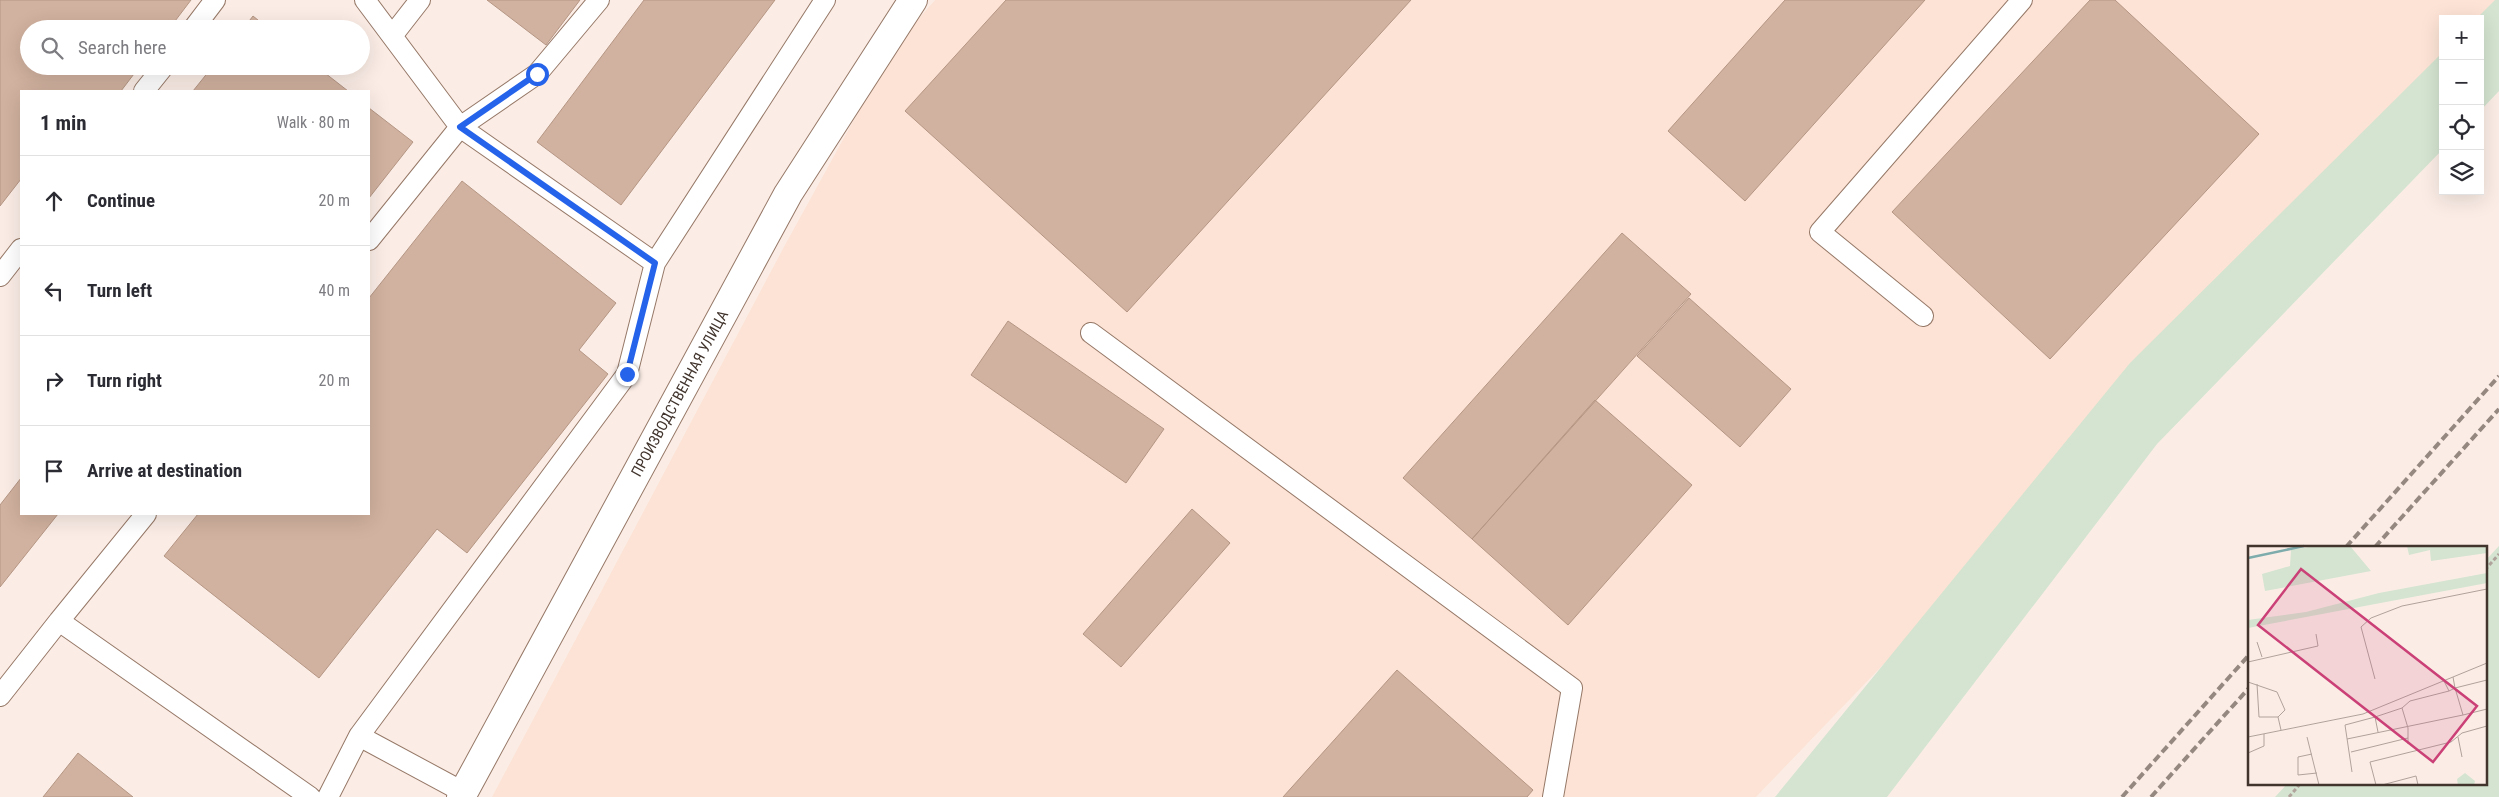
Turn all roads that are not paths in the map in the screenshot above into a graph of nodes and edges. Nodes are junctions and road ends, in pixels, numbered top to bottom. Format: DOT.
graph roads {
  1 [pos="215,0"];
  2 [pos="365,0"];
  3 [pos="420,0"];
  4 [pos="598,0"];
  5 [pos="825,0"];
  6 [pos="913,0"];
  7 [pos="2022,0"];
  8 [pos="200,20"];
  9 [pos="392,36"];
  10 [pos="157,75"];
  11 [pos="145,90"];
  12 [pos="460,127"];
  13 [pos="370,239"];
  14 [pos="20,250"];
  15 [pos="655,263"];
  16 [pos="0,276"];
  17 [pos="1923,316"];
  18 [pos="1091,333"];
  19 [pos="145,515"];
  20 [pos="59,622"];
  21 [pos="0,696"];
  22 [pos="359,736"];
  23 [pos="462,795"];
  24 [pos="310,797"];
  25 [pos="328,797"];
  26 [pos="1553,797"];
  1 -- 8 [label="lane"];
  2 -- 9 [label="lane"];
  3 -- 9 [label="lane"];
  4 -- 12 [label="lane"];
  5 -- 15 [label="lane"];
  6 -- 23 [label="street, ПРОИЗВОДСТВЕННАЯ УЛИЦА"];
  7 -- 17 [label="lane"];
  9 -- 12 [label="lane"];
  10 -- 11 [label="lane"];
  12 -- 13 [label="lane"];
  12 -- 15 [label="lane"];
  14 -- 16 [label="lane"];
  15 -- 22 [label="lane"];
  18 -- 26 [label="lane"];
  19 -- 20 [label="lane"];
  20 -- 21 [label="lane"];
  20 -- 24 [label="lane"];
  22 -- 23 [label="lane"];
  22 -- 25 [label="lane"];
}
